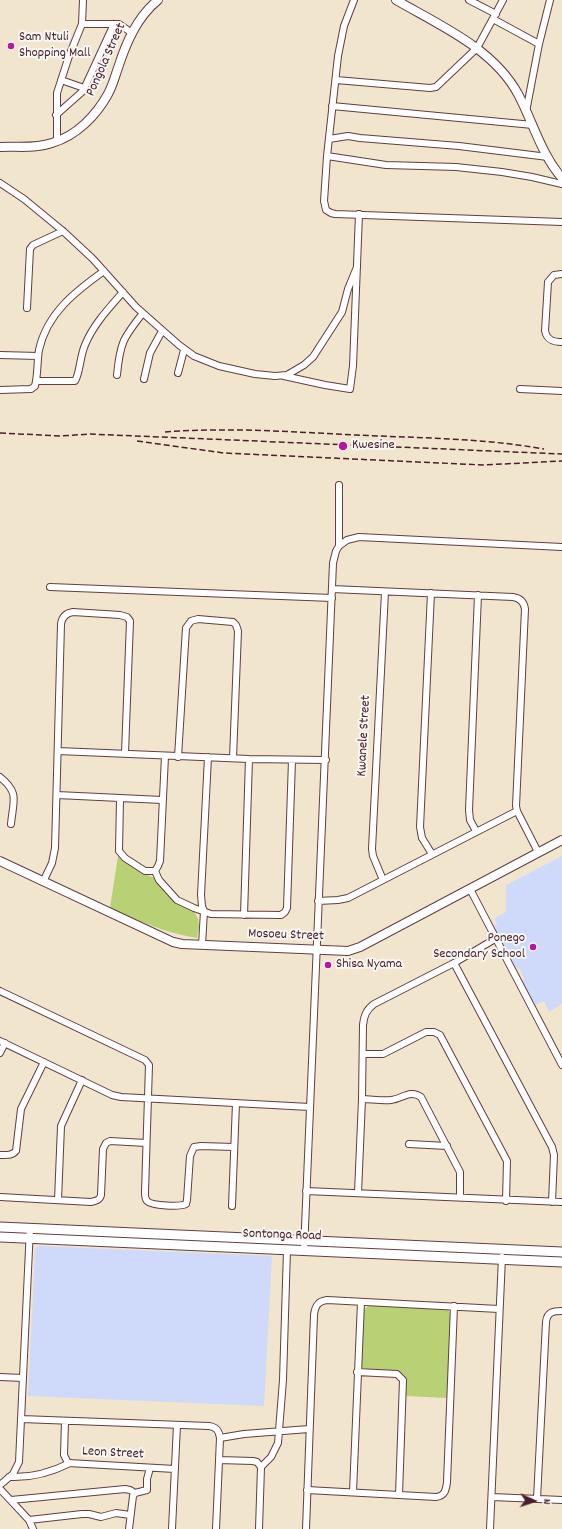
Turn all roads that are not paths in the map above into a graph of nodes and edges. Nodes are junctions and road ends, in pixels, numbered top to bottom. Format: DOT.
graph roads {
  1 [pos="83,0"];
  2 [pos="158,0"];
  3 [pos="354,0"];
  4 [pos="396,0"];
  5 [pos="469,0"];
  6 [pos="503,0"];
  7 [pos="550,0"];
  8 [pos="495,17"];
  9 [pos="82,24"];
  10 [pos="114,24"];
  11 [pos="132,33"];
  12 [pos="539,44"];
  13 [pos="477,48"];
  14 [pos="61,80"];
  15 [pos="336,80"];
  16 [pos="84,88"];
  17 [pos="332,106"];
  18 [pos="526,112"];
  19 [pos="56,115"];
  20 [pos="533,125"];
  21 [pos="329,139"];
  22 [pos="57,141"];
  23 [pos="0,146"];
  24 [pos="327,156"];
  25 [pos="548,157"];
  26 [pos="562,178"];
  27 [pos="0,183"];
  28 [pos="562,184"];
  29 [pos="360,214"];
  30 [pos="562,222"];
  31 [pos="63,231"];
  32 [pos="357,267"];
  33 [pos="104,271"];
  34 [pos="562,274"];
  35 [pos="123,292"];
  36 [pos="27,308"];
  37 [pos="143,313"];
  38 [pos="162,331"];
  39 [pos="562,342"];
  40 [pos="184,350"];
  41 [pos="0,355"];
  42 [pos="38,356"];
  43 [pos="178,373"];
  44 [pos="117,375"];
  45 [pos="281,375"];
  46 [pos="144,379"];
  47 [pos="36,381"];
  48 [pos="0,390"];
  49 [pos="520,390"];
  50 [pos="562,391"];
  51 [pos="339,485"];
  52 [pos="339,546"];
  53 [pos="562,547"];
  54 [pos="50,587"];
  55 [pos="332,589"];
  56 [pos="385,592"];
  57 [pos="431,593"];
  58 [pos="478,595"];
  59 [pos="332,598"];
  60 [pos="58,751"];
  61 [pos="125,753"];
  62 [pos="165,756"];
  63 [pos="178,756"];
  64 [pos="208,757"];
  65 [pos="233,758"];
  66 [pos="249,759"];
  67 [pos="292,760"];
  68 [pos="326,760"];
  69 [pos="0,777"];
  70 [pos="57,795"];
  71 [pos="120,799"];
  72 [pos="162,800"];
  73 [pos="517,811"];
  74 [pos="11,824"];
  75 [pos="476,832"];
  76 [pos="562,840"];
  77 [pos="538,852"];
  78 [pos="432,854"];
  79 [pos="0,861"];
  80 [pos="155,871"];
  81 [pos="383,880"];
  82 [pos="43,882"];
  83 [pos="470,889"];
  84 [pos="318,901"];
  85 [pos="204,911"];
  86 [pos="244,915"];
  87 [pos="495,939"];
  88 [pos="202,945"];
  89 [pos="316,950"];
  90 [pos="454,963"];
  91 [pos="0,992"];
  92 [pos="2,1042"];
  93 [pos="0,1053"];
  94 [pos="363,1054"];
  95 [pos="44,1062"];
  96 [pos="562,1064"];
  97 [pos="82,1080"];
  98 [pos="149,1099"];
  99 [pos="362,1099"];
  100 [pos="236,1104"];
  101 [pos="310,1107"];
  102 [pos="146,1143"];
  103 [pos="409,1144"];
  104 [pos="447,1146"];
  105 [pos="234,1148"];
  106 [pos="0,1155"];
  107 [pos="306,1191"];
  108 [pos="358,1193"];
  109 [pos="0,1198"];
  110 [pos="460,1198"];
  111 [pos="58,1200"];
  112 [pos="506,1201"];
  113 [pos="552,1202"];
  114 [pos="562,1202"];
  115 [pos="232,1206"];
  116 [pos="0,1227"];
  117 [pos="30,1228"];
  118 [pos="0,1237"];
  119 [pos="29,1238"];
  120 [pos="304,1241"];
  121 [pos="502,1249"];
  122 [pos="287,1250"];
  123 [pos="304,1251"];
  124 [pos="562,1252"];
  125 [pos="502,1260"];
  126 [pos="562,1262"];
  127 [pos="361,1302"];
  128 [pos="454,1306"];
  129 [pos="499,1309"];
  130 [pos="562,1311"];
  131 [pos="358,1372"];
  132 [pos="0,1377"];
  133 [pos="23,1378"];
  134 [pos="21,1419"];
  135 [pos="66,1421"];
  136 [pos="177,1425"];
  137 [pos="309,1429"];
  138 [pos="280,1431"];
  139 [pos="220,1438"];
  140 [pos="219,1460"];
  141 [pos="70,1463"];
  142 [pos="261,1467"];
  143 [pos="150,1468"];
  144 [pos="175,1469"];
  145 [pos="9,1477"];
  146 [pos="0,1485"];
  147 [pos="0,1488"];
  148 [pos="307,1490"];
  149 [pos="353,1492"];
  150 [pos="135,1493"];
  151 [pos="398,1495"];
  152 [pos="492,1497"];
  153 [pos="11,1500"];
  154 [pos="537,1500"];
  155 [pos="562,1500"];
  156 [pos="130,1515"];
  157 [pos="30,1520"];
  158 [pos="34,1529"];
  159 [pos="129,1529"];
  160 [pos="172,1529"];
  161 [pos="216,1529"];
  162 [pos="259,1529"];
  163 [pos="306,1529"];
  164 [pos="490,1529"];
  1 -- 9 [label="street"];
  2 -- 11 [label="street, Pongola Street"];
  3 -- 15 [label="street"];
  4 -- 13 [label="street"];
  5 -- 8 [label="street"];
  6 -- 8 [label="street"];
  7 -- 12 [label="street"];
  8 -- 12 [label="street"];
  8 -- 13 [label="street"];
  9 -- 10 [label="street"];
  9 -- 14 [label="street"];
  10 -- 11 [label="street"];
  10 -- 16 [label="street"];
  11 -- 22 [label="street, Pongola Street"];
  12 -- 18 [label="street"];
  13 -- 15 [label="street"];
  13 -- 18 [label="street"];
  14 -- 16 [label="street"];
  14 -- 19 [label="street"];
  15 -- 17 [label="street"];
  16 -- 19 [label="street"];
  17 -- 20 [label="street"];
  17 -- 21 [label="street"];
  18 -- 20 [label="street"];
  19 -- 22 [label="street"];
  20 -- 25 [label="street"];
  21 -- 24 [label="street"];
  21 -- 25 [label="street"];
  22 -- 23 [label="street, Pongola Street"];
  24 -- 28 [label="street"];
  24 -- 29 [label="street"];
  25 -- 26 [label="street"];
  27 -- 31 [label="street"];
  29 -- 30 [label="street"];
  29 -- 32 [label="street"];
  31 -- 33 [label="street"];
  31 -- 36 [label="street"];
  32 -- 45 [label="street"];
  32 -- 45 [label="street"];
  33 -- 35 [label="street"];
  33 -- 42 [label="street"];
  34 -- 39 [label="street"];
  35 -- 37 [label="street"];
  35 -- 47 [label="street"];
  37 -- 38 [label="street"];
  37 -- 44 [label="street"];
  38 -- 40 [label="street"];
  38 -- 46 [label="street"];
  40 -- 43 [label="street"];
  40 -- 45 [label="street"];
  41 -- 42 [label="street"];
  42 -- 47 [label="street"];
  47 -- 48 [label="street"];
  49 -- 50 [label="street"];
  51 -- 52 [label="street"];
  52 -- 53 [label="street"];
  52 -- 55 [label="street"];
  54 -- 59 [label="street"];
  55 -- 56 [label="street"];
  55 -- 59 [label="street"];
  56 -- 57 [label="street"];
  56 -- 81 [label="street, Kwanele Street"];
  57 -- 58 [label="street"];
  57 -- 78 [label="street"];
  58 -- 73 [label="street"];
  58 -- 75 [label="street"];
  59 -- 68 [label="street"];
  60 -- 61 [label="street"];
  60 -- 61 [label="street"];
  60 -- 70 [label="street"];
  61 -- 62 [label="street"];
  62 -- 63 [label="street"];
  62 -- 72 [label="street"];
  63 -- 64 [label="street"];
  63 -- 65 [label="street"];
  64 -- 65 [label="street"];
  64 -- 85 [label="street"];
  65 -- 66 [label="street"];
  66 -- 67 [label="street"];
  66 -- 86 [label="street"];
  67 -- 68 [label="street"];
  67 -- 86 [label="street"];
  68 -- 84 [label="street"];
  69 -- 74 [label="street"];
  70 -- 71 [label="street"];
  70 -- 82 [label="street"];
  71 -- 72 [label="street"];
  71 -- 80 [label="street"];
  72 -- 80 [label="street"];
  73 -- 75 [label="street"];
  73 -- 77 [label="street"];
  75 -- 78 [label="street"];
  76 -- 77 [label="street, Mosoeu Street"];
  77 -- 83 [label="street, Mosoeu Street"];
  78 -- 81 [label="street"];
  79 -- 82 [label="street, Mosoeu Street"];
  80 -- 85 [label="street"];
  81 -- 84 [label="street"];
  82 -- 88 [label="street, Mosoeu Street"];
  83 -- 87 [label="street"];
  83 -- 89 [label="street, Mosoeu Street"];
  84 -- 89 [label="street"];
  85 -- 86 [label="street"];
  85 -- 88 [label="street"];
  87 -- 90 [label="street"];
  87 -- 96 [label="street"];
  88 -- 89 [label="street, Mosoeu Street"];
  89 -- 101 [label="street"];
  90 -- 94 [label="street"];
  90 -- 113 [label="street"];
  91 -- 98 [label="street"];
  92 -- 93 [label="street"];
  92 -- 95 [label="street"];
  94 -- 99 [label="street"];
  94 -- 112 [label="street"];
  95 -- 97 [label="street"];
  95 -- 106 [label="street"];
  97 -- 98 [label="street"];
  97 -- 111 [label="street"];
  98 -- 100 [label="street"];
  98 -- 102 [label="street"];
  99 -- 104 [label="street"];
  99 -- 108 [label="street"];
  100 -- 101 [label="street"];
  100 -- 105 [label="street"];
  101 -- 107 [label="street"];
  102 -- 105 [label="street"];
  102 -- 111 [label="street"];
  103 -- 104 [label="street"];
  104 -- 110 [label="street"];
  105 -- 115 [label="street"];
  107 -- 108 [label="street"];
  107 -- 120 [label="street"];
  108 -- 110 [label="street"];
  109 -- 111 [label="street"];
  110 -- 112 [label="street"];
  112 -- 113 [label="street"];
  113 -- 114 [label="street"];
  116 -- 117 [label="main road, Sontonga Road"];
  117 -- 119 [label="street"];
  117 -- 120 [label="main road, Sontonga Road"];
  118 -- 119 [label="main road, Sontonga Road"];
  119 -- 122 [label="main road, Sontonga Road"];
  119 -- 133 [label="street"];
  120 -- 121 [label="main road, Sontonga Road"];
  120 -- 123 [label="street"];
  121 -- 124 [label="main road, Sontonga Road"];
  121 -- 125 [label="street"];
  122 -- 123 [label="main road, Sontonga Road"];
  122 -- 138 [label="street"];
  123 -- 125 [label="main road, Sontonga Road"];
  125 -- 126 [label="main road, Sontonga Road"];
  125 -- 129 [label="street"];
  127 -- 128 [label="street"];
  127 -- 131 [label="street"];
  127 -- 137 [label="street"];
  128 -- 129 [label="street"];
  128 -- 151 [label="street"];
  129 -- 152 [label="street"];
  130 -- 154 [label="street"];
  131 -- 149 [label="street"];
  131 -- 151 [label="street"];
  132 -- 133 [label="street"];
  133 -- 134 [label="street"];
  134 -- 135 [label="street"];
  134 -- 145 [label="street"];
  135 -- 136 [label="street"];
  135 -- 141 [label="street, Leon Street"];
  136 -- 139 [label="street"];
  136 -- 144 [label="street"];
  137 -- 138 [label="street"];
  137 -- 148 [label="street"];
  138 -- 139 [label="street"];
  138 -- 142 [label="street"];
  139 -- 140 [label="street"];
  140 -- 142 [label="street"];
  140 -- 161 [label="street"];
  141 -- 143 [label="street, Leon Street"];
  141 -- 145 [label="street"];
  142 -- 162 [label="street"];
  143 -- 144 [label="street, Leon Street"];
  143 -- 150 [label="street"];
  144 -- 160 [label="street"];
  145 -- 146 [label="street"];
  147 -- 153 [label="street"];
  148 -- 149 [label="street"];
  148 -- 163 [label="street"];
  149 -- 151 [label="street"];
  150 -- 153 [label="street"];
  150 -- 156 [label="street"];
  152 -- 154 [label="street"];
  152 -- 164 [label="street"];
  153 -- 157 [label="street"];
  154 -- 155 [label="street"];
  156 -- 157 [label="street"];
  156 -- 159 [label="street"];
  157 -- 158 [label="street"];
}
